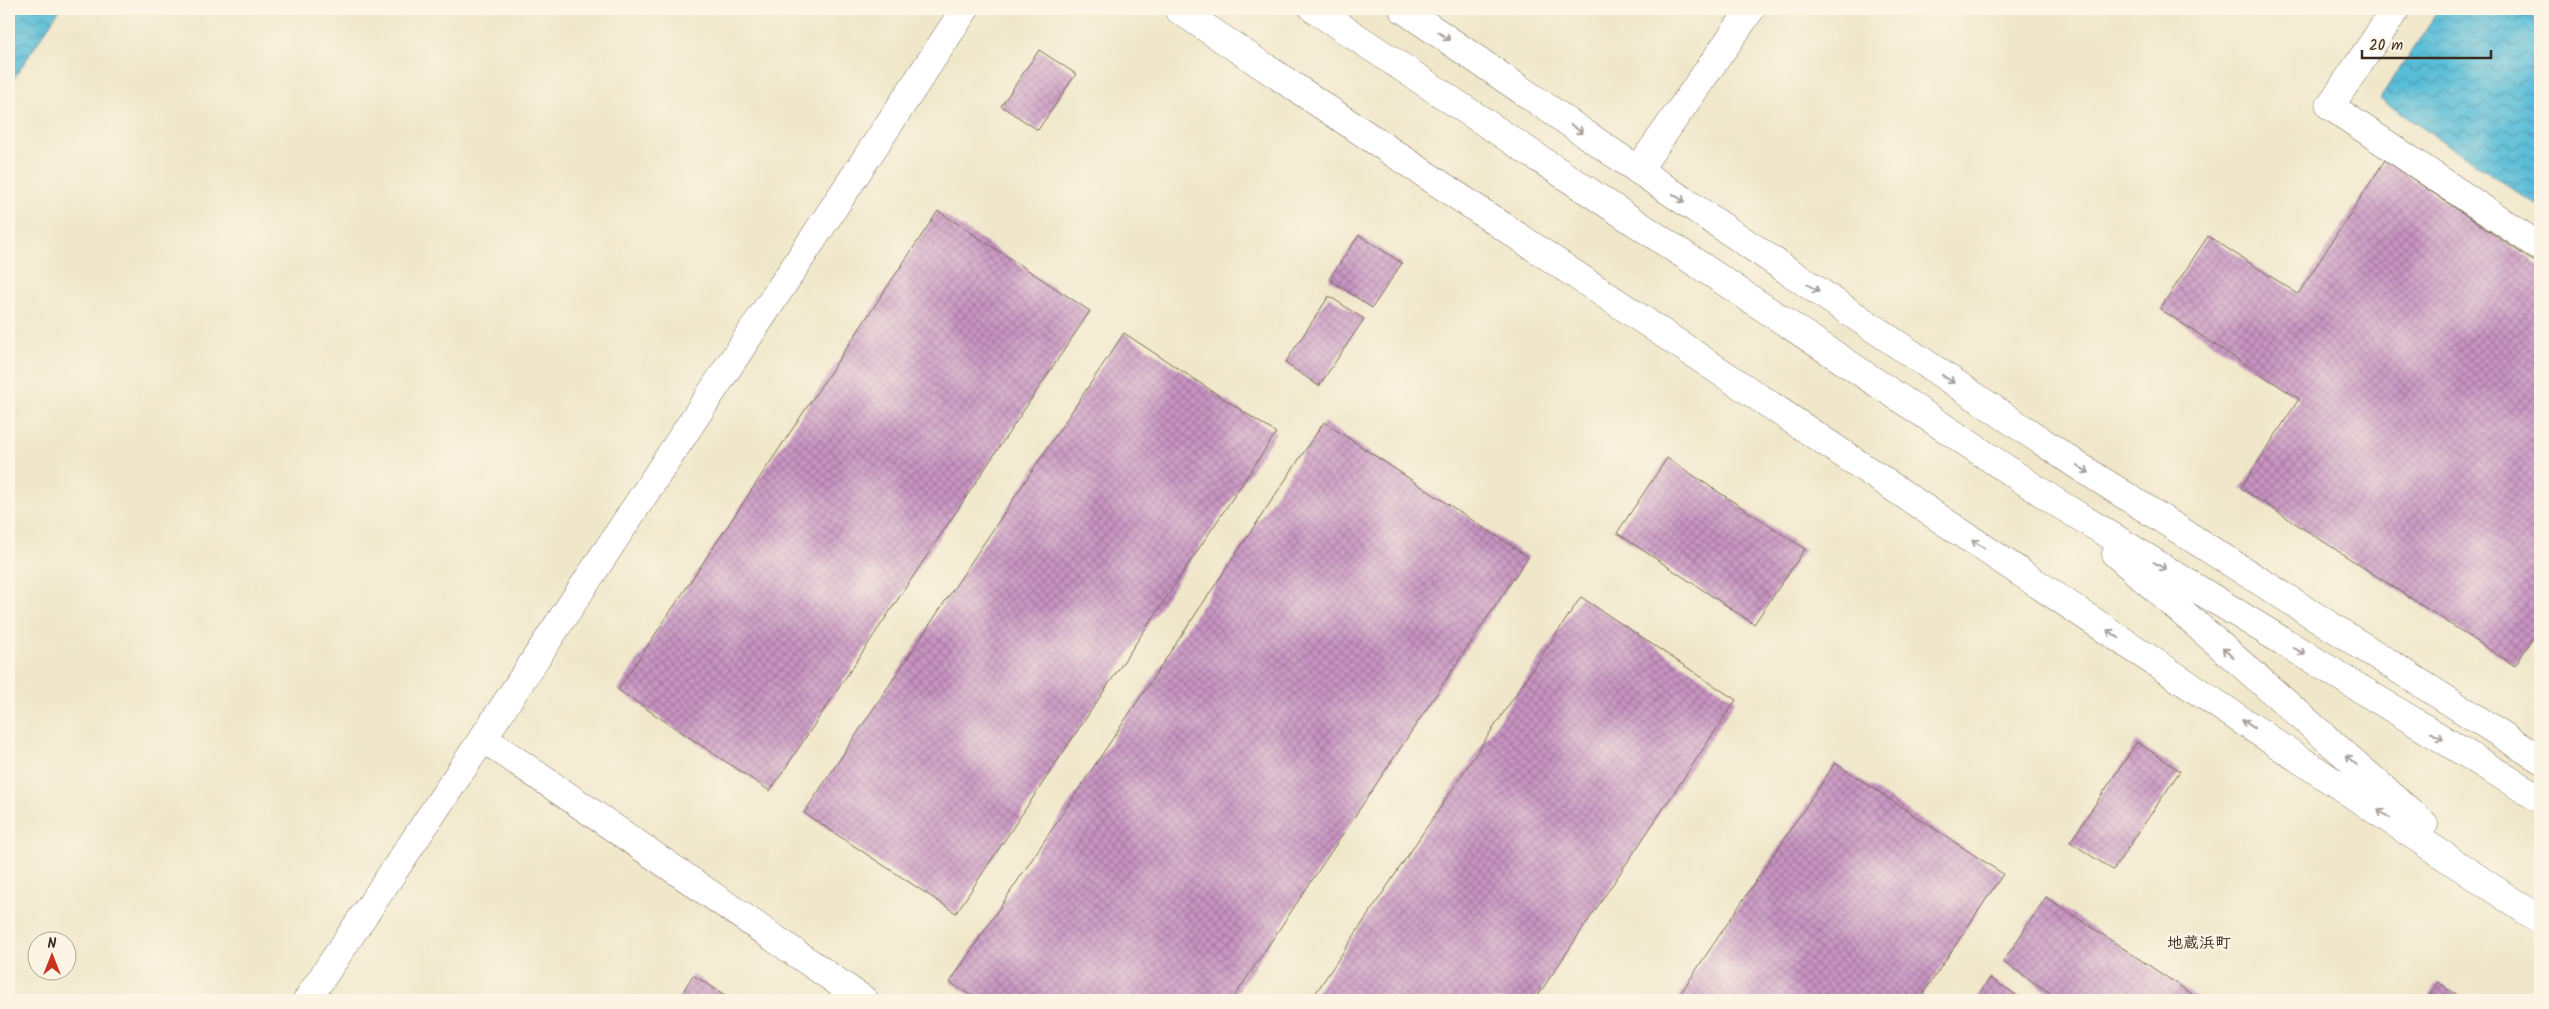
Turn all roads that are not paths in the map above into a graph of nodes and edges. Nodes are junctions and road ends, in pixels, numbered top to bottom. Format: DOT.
graph roads {
  1 [pos="965,9"];
  2 [pos="1178,9"];
  3 [pos="1314,9"];
  4 [pos="1404,9"];
  5 [pos="1751,9"];
  6 [pos="2396,9"];
  7 [pos="1638,170"];
  8 [pos="2540,247"];
  9 [pos="2059,504"];
  10 [pos="483,738"];
  11 [pos="2540,759"];
  12 [pos="2540,799"];
  13 [pos="2506,896"];
  14 [pos="2540,920"];
  15 [pos="307,1000"];
  16 [pos="864,1000"];
  1 -- 10 [label="street"];
  13 -- 2 [label="street, one-way"];
  3 -- 9 [label="street"];
  4 -- 7 [label="street, one-way"];
  5 -- 7 [label="street"];
  6 -- 8 [label="street"];
  7 -- 11 [label="street, one-way"];
  9 -- 12 [label="street, one-way"];
  13 -- 9 [label="street, one-way"];
  10 -- 15 [label="street"];
  10 -- 16 [label="street"];
  13 -- 14 [label="street"];
}
